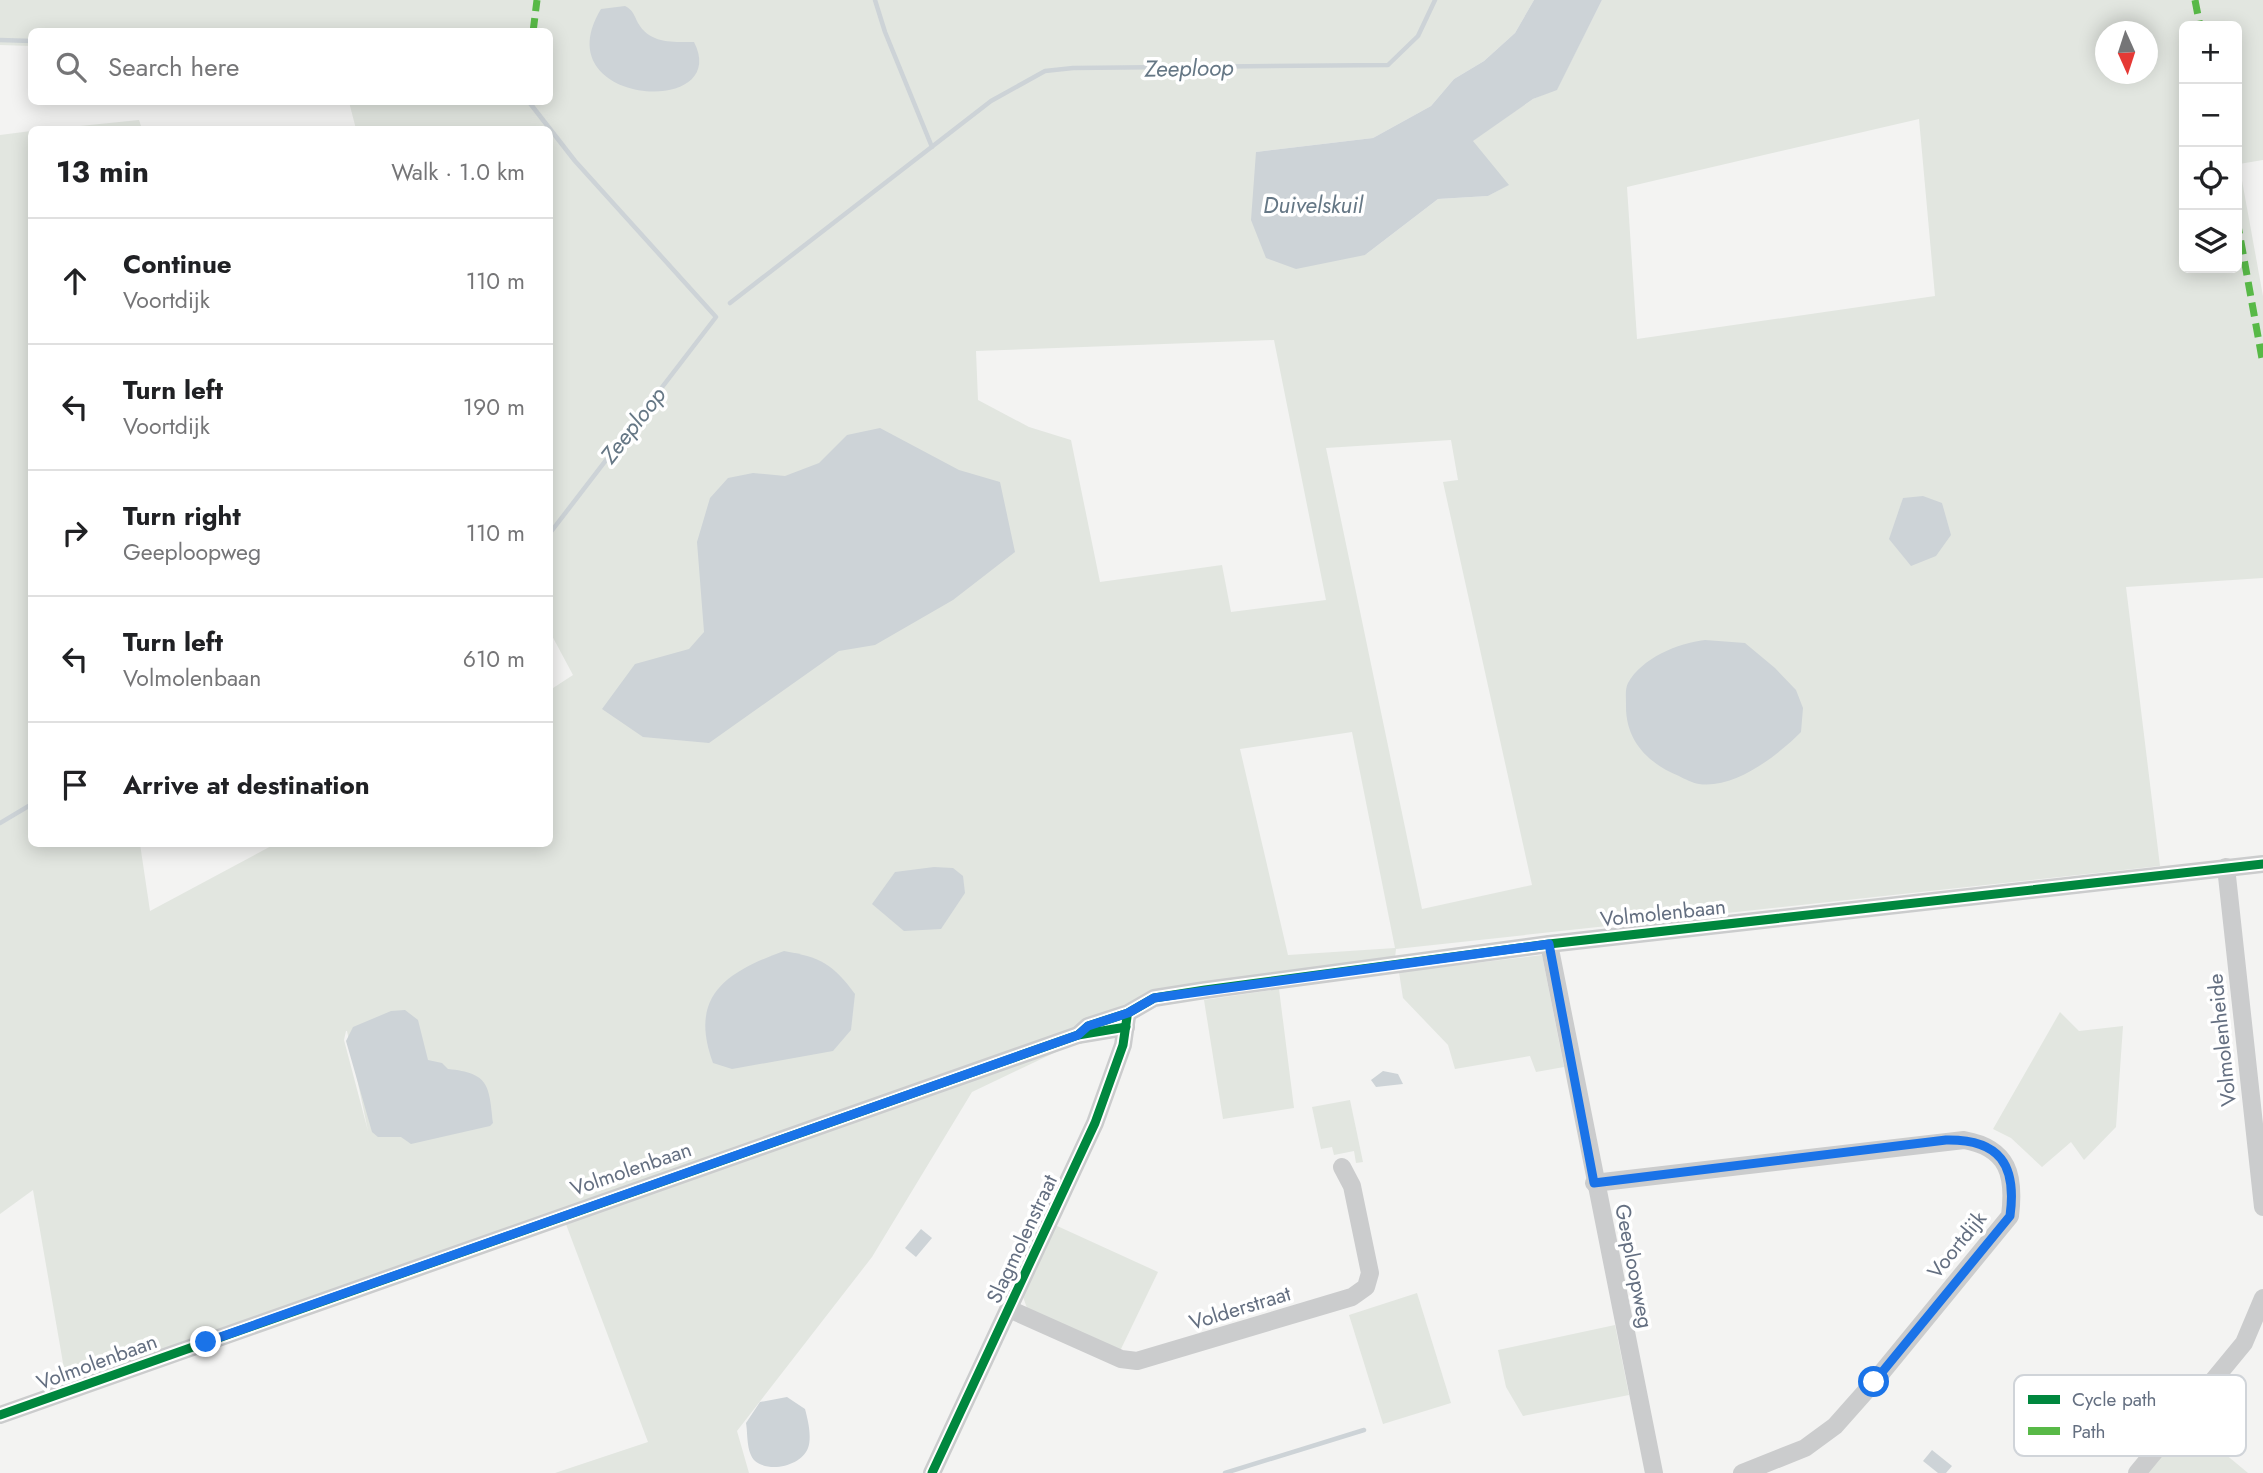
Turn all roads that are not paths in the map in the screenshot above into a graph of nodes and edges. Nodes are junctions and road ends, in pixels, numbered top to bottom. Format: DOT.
graph roads {
  1 [pos="2263,864"];
  2 [pos="2226,867"];
  3 [pos="1549,944"];
  4 [pos="1127,1020"];
  5 [pos="1342,1167"];
  6 [pos="1594,1183"];
  7 [pos="2263,1207"];
  8 [pos="2263,1298"];
  9 [pos="1009,1309"];
  10 [pos="2218,1375"];
  11 [pos="0,1415"];
  12 [pos="2151,1456"];
  13 [pos="932,1473"];
  14 [pos="1654,1473"];
  15 [pos="1742,1473"];
  16 [pos="2137,1473"];
  1 -- 2 [label="street, Volmolenbaan"];
  2 -- 3 [label="street, Volmolenbaan"];
  2 -- 7 [label="street, Volmolenheide"];
  3 -- 4 [label="street, Volmolenbaan"];
  3 -- 6 [label="street, Geeploopweg"];
  4 -- 9 [label="street, Slagmolenstraat"];
  4 -- 11 [label="street, Volmolenbaan"];
  5 -- 9 [label="street, Volderstraat"];
  6 -- 14 [label="street, Geeploopweg"];
  6 -- 15 [label="street, Voortdijk"];
  8 -- 10 [label="street"];
  9 -- 13 [label="street, Slagmolenstraat"];
  12 -- 16 [label="street"];
}
